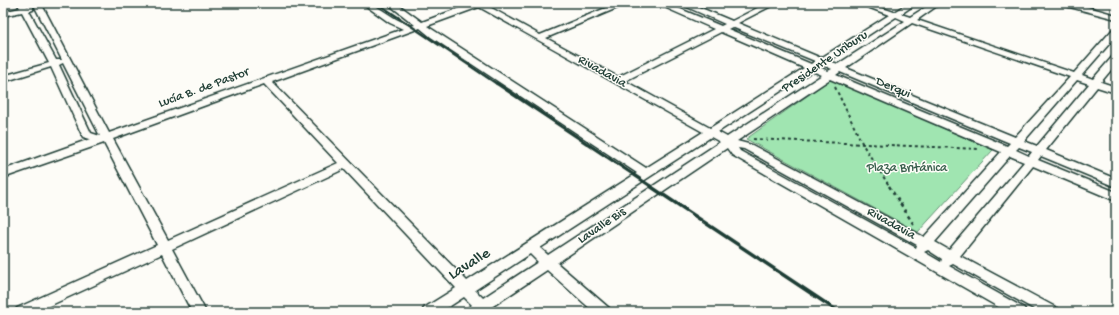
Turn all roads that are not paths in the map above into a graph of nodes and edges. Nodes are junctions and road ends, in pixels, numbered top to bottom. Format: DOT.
graph roads {
  1 [pos="366,3"];
  2 [pos="391,3"];
  3 [pos="480,3"];
  4 [pos="625,3"];
  5 [pos="659,3"];
  6 [pos="682,3"];
  7 [pos="773,3"];
  8 [pos="861,3"];
  9 [pos="879,3"];
  10 [pos="913,3"];
  11 [pos="937,3"];
  12 [pos="1065,3"];
  13 [pos="1086,3"];
  14 [pos="38,4"];
  15 [pos="23,6"];
  16 [pos="1116,11"];
  17 [pos="898,13"];
  18 [pos="3,14"];
  19 [pos="1116,17"];
  20 [pos="914,18"];
  21 [pos="732,24"];
  22 [pos="415,28"];
  23 [pos="721,29"];
  24 [pos="1116,31"];
  25 [pos="539,38"];
  26 [pos="1116,58"];
  27 [pos="67,60"];
  28 [pos="822,61"];
  29 [pos="54,64"];
  30 [pos="812,68"];
  31 [pos="839,68"];
  32 [pos="1078,73"];
  33 [pos="828,75"];
  34 [pos="3,79"];
  35 [pos="265,80"];
  36 [pos="1098,80"];
  37 [pos="618,81"];
  38 [pos="1116,82"];
  39 [pos="1116,90"];
  40 [pos="710,132"];
  41 [pos="105,140"];
  42 [pos="728,142"];
  43 [pos="1017,142"];
  44 [pos="1039,151"];
  45 [pos="1008,152"];
  46 [pos="1031,161"];
  47 [pos="346,164"];
  48 [pos="3,174"];
  49 [pos="642,175"];
  50 [pos="1116,183"];
  51 [pos="657,189"];
  52 [pos="1116,197"];
  53 [pos="926,244"];
  54 [pos="165,247"];
  55 [pos="530,247"];
  56 [pos="917,254"];
  57 [pos="951,257"];
  58 [pos="547,262"];
  59 [pos="942,269"];
  60 [pos="466,288"];
  61 [pos="478,309"];
  62 [pos="22,312"];
  63 [pos="199,312"];
  64 [pos="429,312"];
  65 [pos="604,312"];
  66 [pos="1019,312"];
  67 [pos="1052,312"];
  1 -- 22 [label="street"];
  2 -- 22 [label="street"];
  3 -- 22 [label="street, Lucía B. de Pastor"];
  3 -- 25 [label="street, Rivadavia"];
  4 -- 25 [label="street"];
  5 -- 23 [label="street, Derqui"];
  6 -- 21 [label="street, Derqui"];
  7 -- 21 [label="street"];
  8 -- 17 [label="street"];
  9 -- 17 [label="street"];
  10 -- 17 [label="street, Presidente Uriburu"];
  11 -- 20 [label="street, Presidente Uriburu"];
  12 -- 19 [label="street"];
  13 -- 16 [label="street"];
  14 -- 15 [label="street"];
  14 -- 27 [label="street"];
  15 -- 18 [label="street"];
  15 -- 29 [label="street"];
  17 -- 20 [label="street"];
  17 -- 28 [label="street, Presidente Uriburu"];
  20 -- 31 [label="street, Presidente Uriburu"];
  20 -- 32 [label="street"];
  21 -- 23 [label="street"];
  21 -- 28 [label="street, Derqui"];
  22 -- 35 [label="street, Lucía B. de Pastor"];
  22 -- 49 [label="street"];
  23 -- 30 [label="street, Derqui"];
  23 -- 37 [label="street"];
  24 -- 32 [label="street"];
  25 -- 37 [label="street, Rivadavia"];
  26 -- 36 [label="street"];
  27 -- 29 [label="street"];
  27 -- 41 [label="street"];
  28 -- 30 [label="street, Presidente Uriburu"];
  28 -- 31 [label="street, Derqui"];
  29 -- 34 [label="street"];
  29 -- 41 [label="street"];
  30 -- 33 [label="street, Derqui"];
  30 -- 40 [label="street, Presidente Uriburu"];
  31 -- 33 [label="street, Presidente Uriburu"];
  31 -- 43 [label="street, Derqui"];
  32 -- 36 [label="street"];
  32 -- 43 [label="street"];
  33 -- 42 [label="street, Presidente Uriburu"];
  33 -- 45 [label="street, Derqui"];
  35 -- 41 [label="street, Lucía B. de Pastor"];
  35 -- 47 [label="street"];
  36 -- 38 [label="street"];
  36 -- 39 [label="street"];
  36 -- 44 [label="street"];
  37 -- 40 [label="street, Rivadavia"];
  40 -- 42 [label="street, Rivadavia"];
  40 -- 49 [label="street, Presidente Uriburu"];
  41 -- 48 [label="street, Lucía B. de Pastor"];
  41 -- 54 [label="street"];
  42 -- 51 [label="street, Presidente Uriburu"];
  42 -- 53 [label="street, Rivadavia"];
  42 -- 56 [label="street, Rivadavia"];
  43 -- 44 [label="street, Derqui"];
  43 -- 45 [label="street"];
  44 -- 46 [label="street"];
  44 -- 50 [label="street, Derqui"];
  45 -- 46 [label="street, Derqui"];
  45 -- 53 [label="street"];
  46 -- 52 [label="street, Derqui"];
  46 -- 57 [label="street"];
  47 -- 54 [label="street"];
  47 -- 60 [label="street"];
  49 -- 55 [label="street, Lavalle Bis"];
  51 -- 58 [label="street, Lavalle Bis"];
  53 -- 56 [label="street"];
  53 -- 57 [label="street, Rivadavia"];
  54 -- 62 [label="street"];
  54 -- 63 [label="street"];
  55 -- 58 [label="street"];
  55 -- 60 [label="street, Lavalle"];
  56 -- 59 [label="street, Rivadavia"];
  57 -- 59 [label="street"];
  57 -- 67 [label="street, Rivadavia"];
  58 -- 61 [label="street"];
  58 -- 65 [label="street"];
  59 -- 66 [label="street, Rivadavia"];
  60 -- 61 [label="street"];
  60 -- 64 [label="street, Lavalle"];
}
